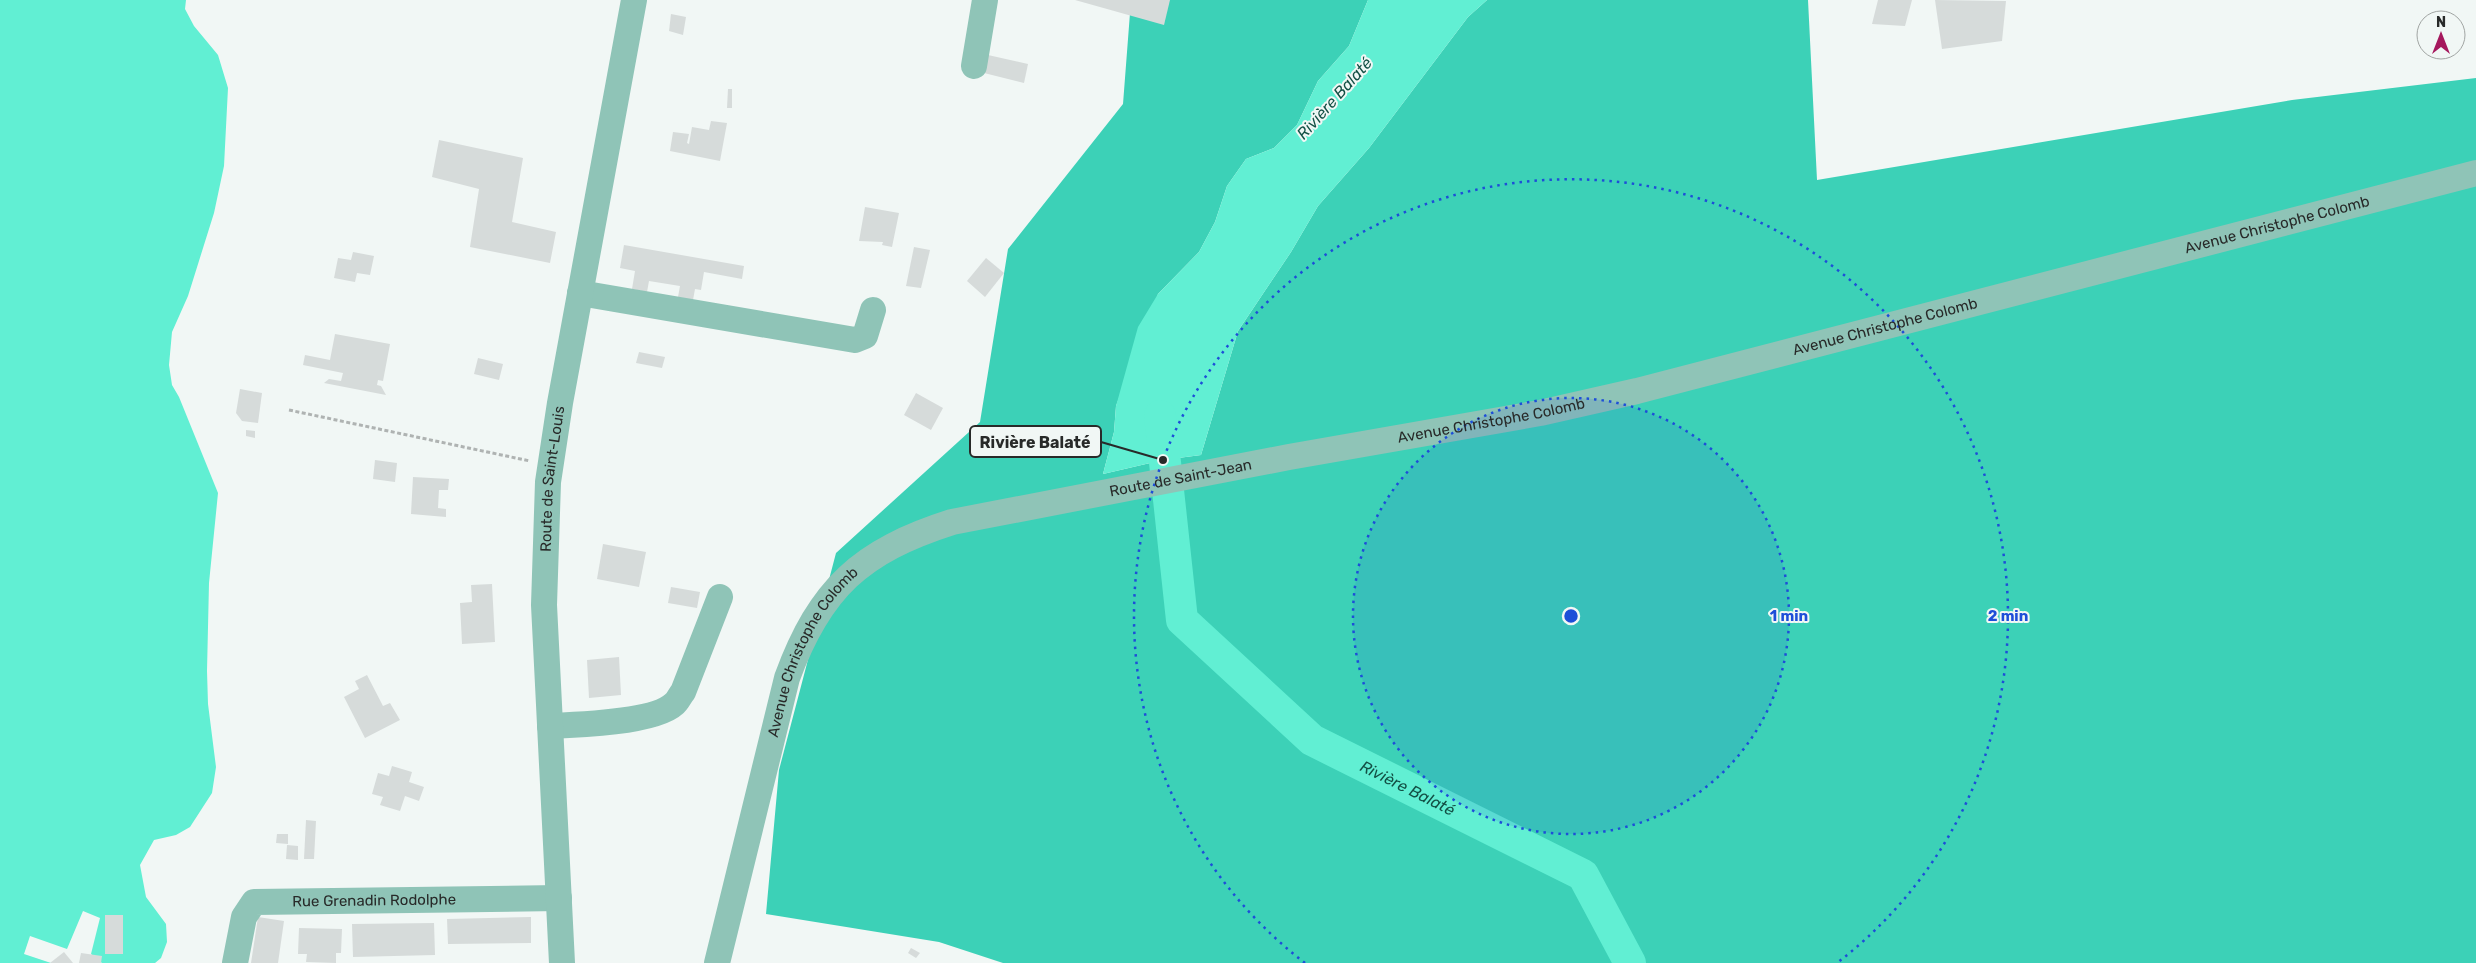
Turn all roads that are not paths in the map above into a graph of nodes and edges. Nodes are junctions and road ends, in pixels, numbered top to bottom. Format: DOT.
graph roads {
  1 [pos="634,0"];
  2 [pos="985,0"];
  3 [pos="974,66"];
  4 [pos="2476,173"];
  5 [pos="580,293"];
  6 [pos="874,310"];
  7 [pos="1289,458"];
  8 [pos="1072,498"];
  9 [pos="720,597"];
  10 [pos="550,726"];
  11 [pos="559,898"];
  12 [pos="236,963"];
  13 [pos="562,963"];
  14 [pos="717,963"];
  1 -- 5 [label="street, Route de Saint-Louis"];
  2 -- 3 [label="street"];
  4 -- 7 [label="street, Avenue Christophe Colomb"];
  5 -- 6 [label="street"];
  5 -- 10 [label="street, Route de Saint-Louis"];
  7 -- 8 [label="street, Route de Saint-Jean"];
  8 -- 14 [label="street, Avenue Christophe Colomb"];
  9 -- 10 [label="street"];
  10 -- 11 [label="street, Route de Saint-Louis"];
  11 -- 12 [label="street, Rue Grenadin Rodolphe"];
  11 -- 13 [label="street, Route de Saint-Louis"];
}
